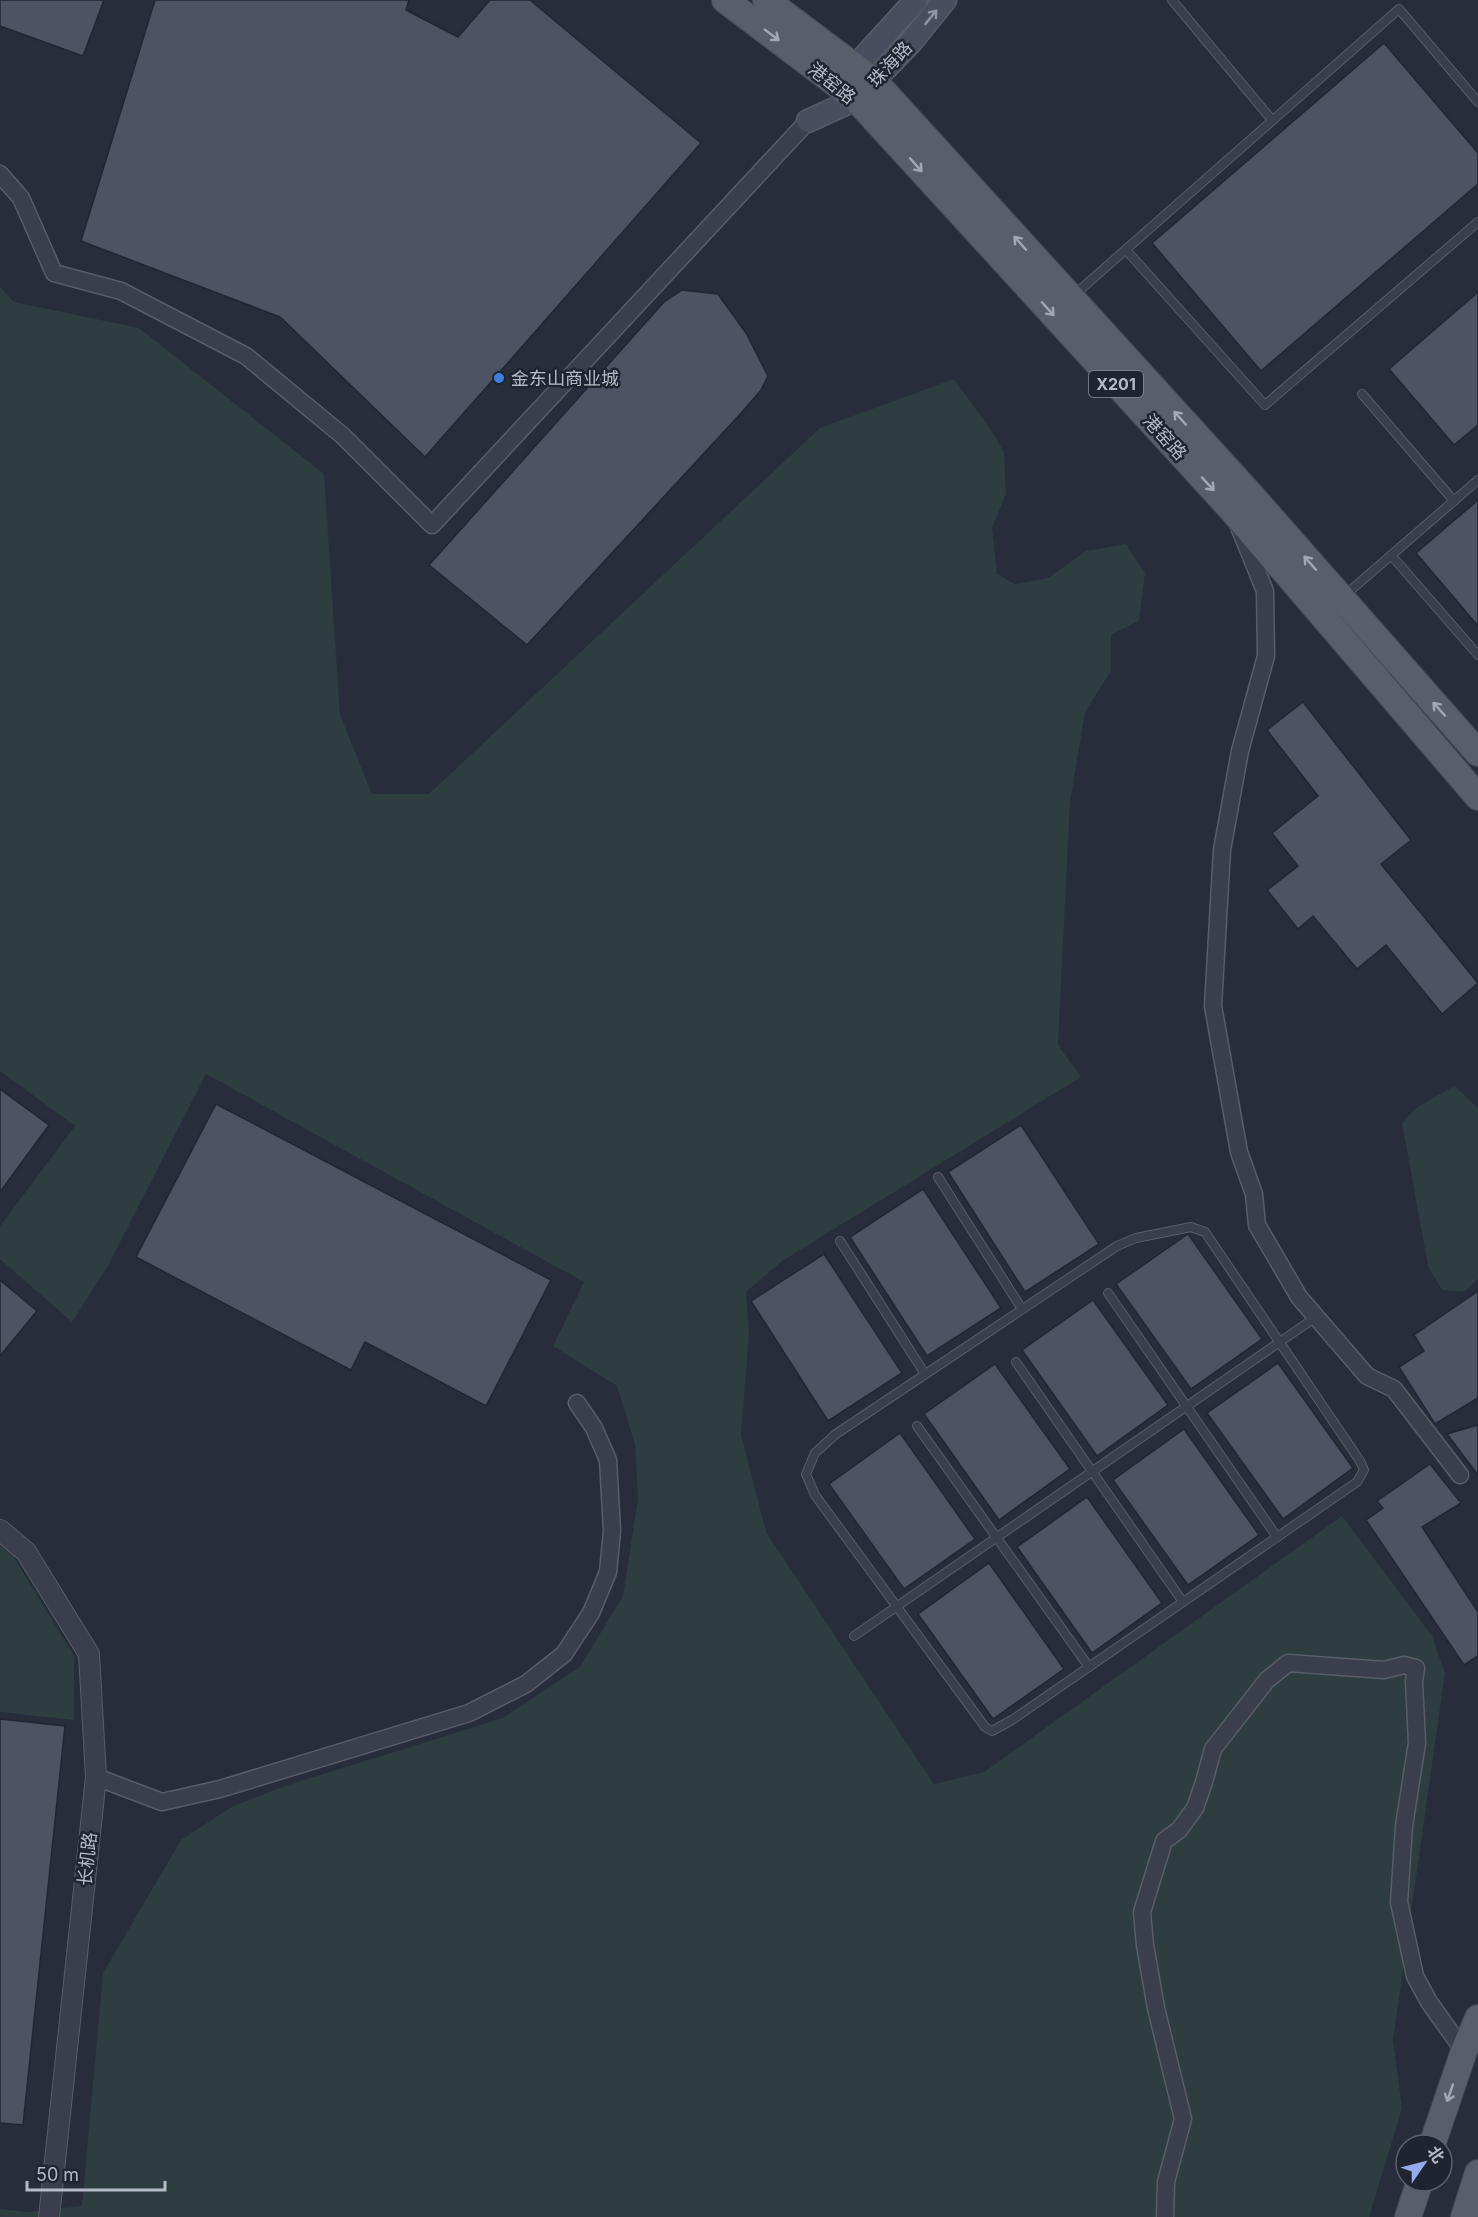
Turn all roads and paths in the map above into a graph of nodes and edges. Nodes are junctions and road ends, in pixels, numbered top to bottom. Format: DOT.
graph roads {
  1 [pos="725,0"];
  2 [pos="766,0"];
  3 [pos="916,0"];
  4 [pos="945,0"];
  5 [pos="1172,0"];
  6 [pos="865,75"];
  7 [pos="846,92"];
  8 [pos="1478,102"];
  9 [pos="1272,120"];
  10 [pos="808,121"];
  11 [pos="0,174"];
  12 [pos="1478,222"];
  13 [pos="1126,250"];
  14 [pos="1071,298"];
  15 [pos="1362,394"];
  16 [pos="1478,480"];
  17 [pos="1454,501"];
  18 [pos="1232,510"];
  19 [pos="1391,555"];
  20 [pos="1341,598"];
  21 [pos="1478,655"];
  22 [pos="1478,753"];
  23 [pos="1478,797"];
  24 [pos="938,1177"];
  25 [pos="840,1241"];
  26 [pos="1108,1293"];
  27 [pos="1022,1309"];
  28 [pos="1316,1317"];
  29 [pos="1280,1342"];
  30 [pos="1016,1362"];
  31 [pos="925,1374"];
  32 [pos="577,1403"];
  33 [pos="1186,1406"];
  34 [pos="917,1426"];
  35 [pos="1092,1471"];
  36 [pos="1460,1475"];
  37 [pos="0,1530"];
  38 [pos="997,1537"];
  39 [pos="1277,1537"];
  40 [pos="1183,1602"];
  41 [pos="896,1606"];
  42 [pos="854,1636"];
  43 [pos="1089,1666"];
  44 [pos="96,1777"];
  45 [pos="1478,2018"];
  46 [pos="1464,2051"];
  47 [pos="1436,2133"];
  48 [pos="1478,2173"];
  49 [pos="1416,2193"];
  50 [pos="1468,2216"];
  51 [pos="49,2217"];
  52 [pos="1165,2217"];
  53 [pos="1408,2217"];
  1 -- 7 [label="main road, 港窑路 / X201, one-way"];
  2 -- 6 [label="main road, 港窑路 / X201"];
  3 -- 6 [label="main road, 珠海路"];
  6 -- 4 [label="main road, 珠海路, one-way"];
  5 -- 9 [label="lane"];
  6 -- 7 [label="main road, 珠海路"];
  14 -- 6 [label="main road, 港窑路 / X201, one-way"];
  7 -- 10 [label="main road, 珠海路"];
  7 -- 18 [label="main road, 港窑路 / X201, one-way"];
  8 -- 9 [label="lane"];
  9 -- 13 [label="lane"];
  10 -- 11 [label="street"];
  12 -- 13 [label="lane"];
  13 -- 14 [label="lane"];
  20 -- 14 [label="main road, 港窑路 / X201, one-way"];
  15 -- 17 [label="lane"];
  16 -- 17 [label="lane"];
  17 -- 19 [label="lane"];
  18 -- 23 [label="main road, 港窑路 / X201"];
  18 -- 28 [label="street"];
  19 -- 20 [label="lane"];
  19 -- 21 [label="lane"];
  22 -- 20 [label="main road, 港窑路 / X201, one-way"];
  24 -- 27 [label="lane"];
  25 -- 31 [label="lane"];
  26 -- 33 [label="lane"];
  27 -- 29 [label="lane"];
  27 -- 31 [label="lane"];
  28 -- 29 [label="lane"];
  28 -- 36 [label="street"];
  29 -- 33 [label="lane"];
  29 -- 39 [label="lane"];
  30 -- 35 [label="lane"];
  31 -- 41 [label="lane"];
  32 -- 44 [label="street"];
  33 -- 35 [label="lane"];
  33 -- 39 [label="lane"];
  34 -- 38 [label="lane"];
  35 -- 38 [label="lane"];
  35 -- 40 [label="lane"];
  37 -- 44 [label="street, 长机路"];
  38 -- 41 [label="lane"];
  38 -- 43 [label="lane"];
  39 -- 40 [label="lane"];
  40 -- 43 [label="lane"];
  41 -- 42 [label="lane"];
  41 -- 43 [label="lane"];
  44 -- 51 [label="street, 长机路"];
  45 -- 46 [label="main road"];
  46 -- 47 [label="main road, one-way"];
  46 -- 52 [label="street"];
  48 -- 50 [label="main road"];
  49 -- 53 [label="main road"];
}
